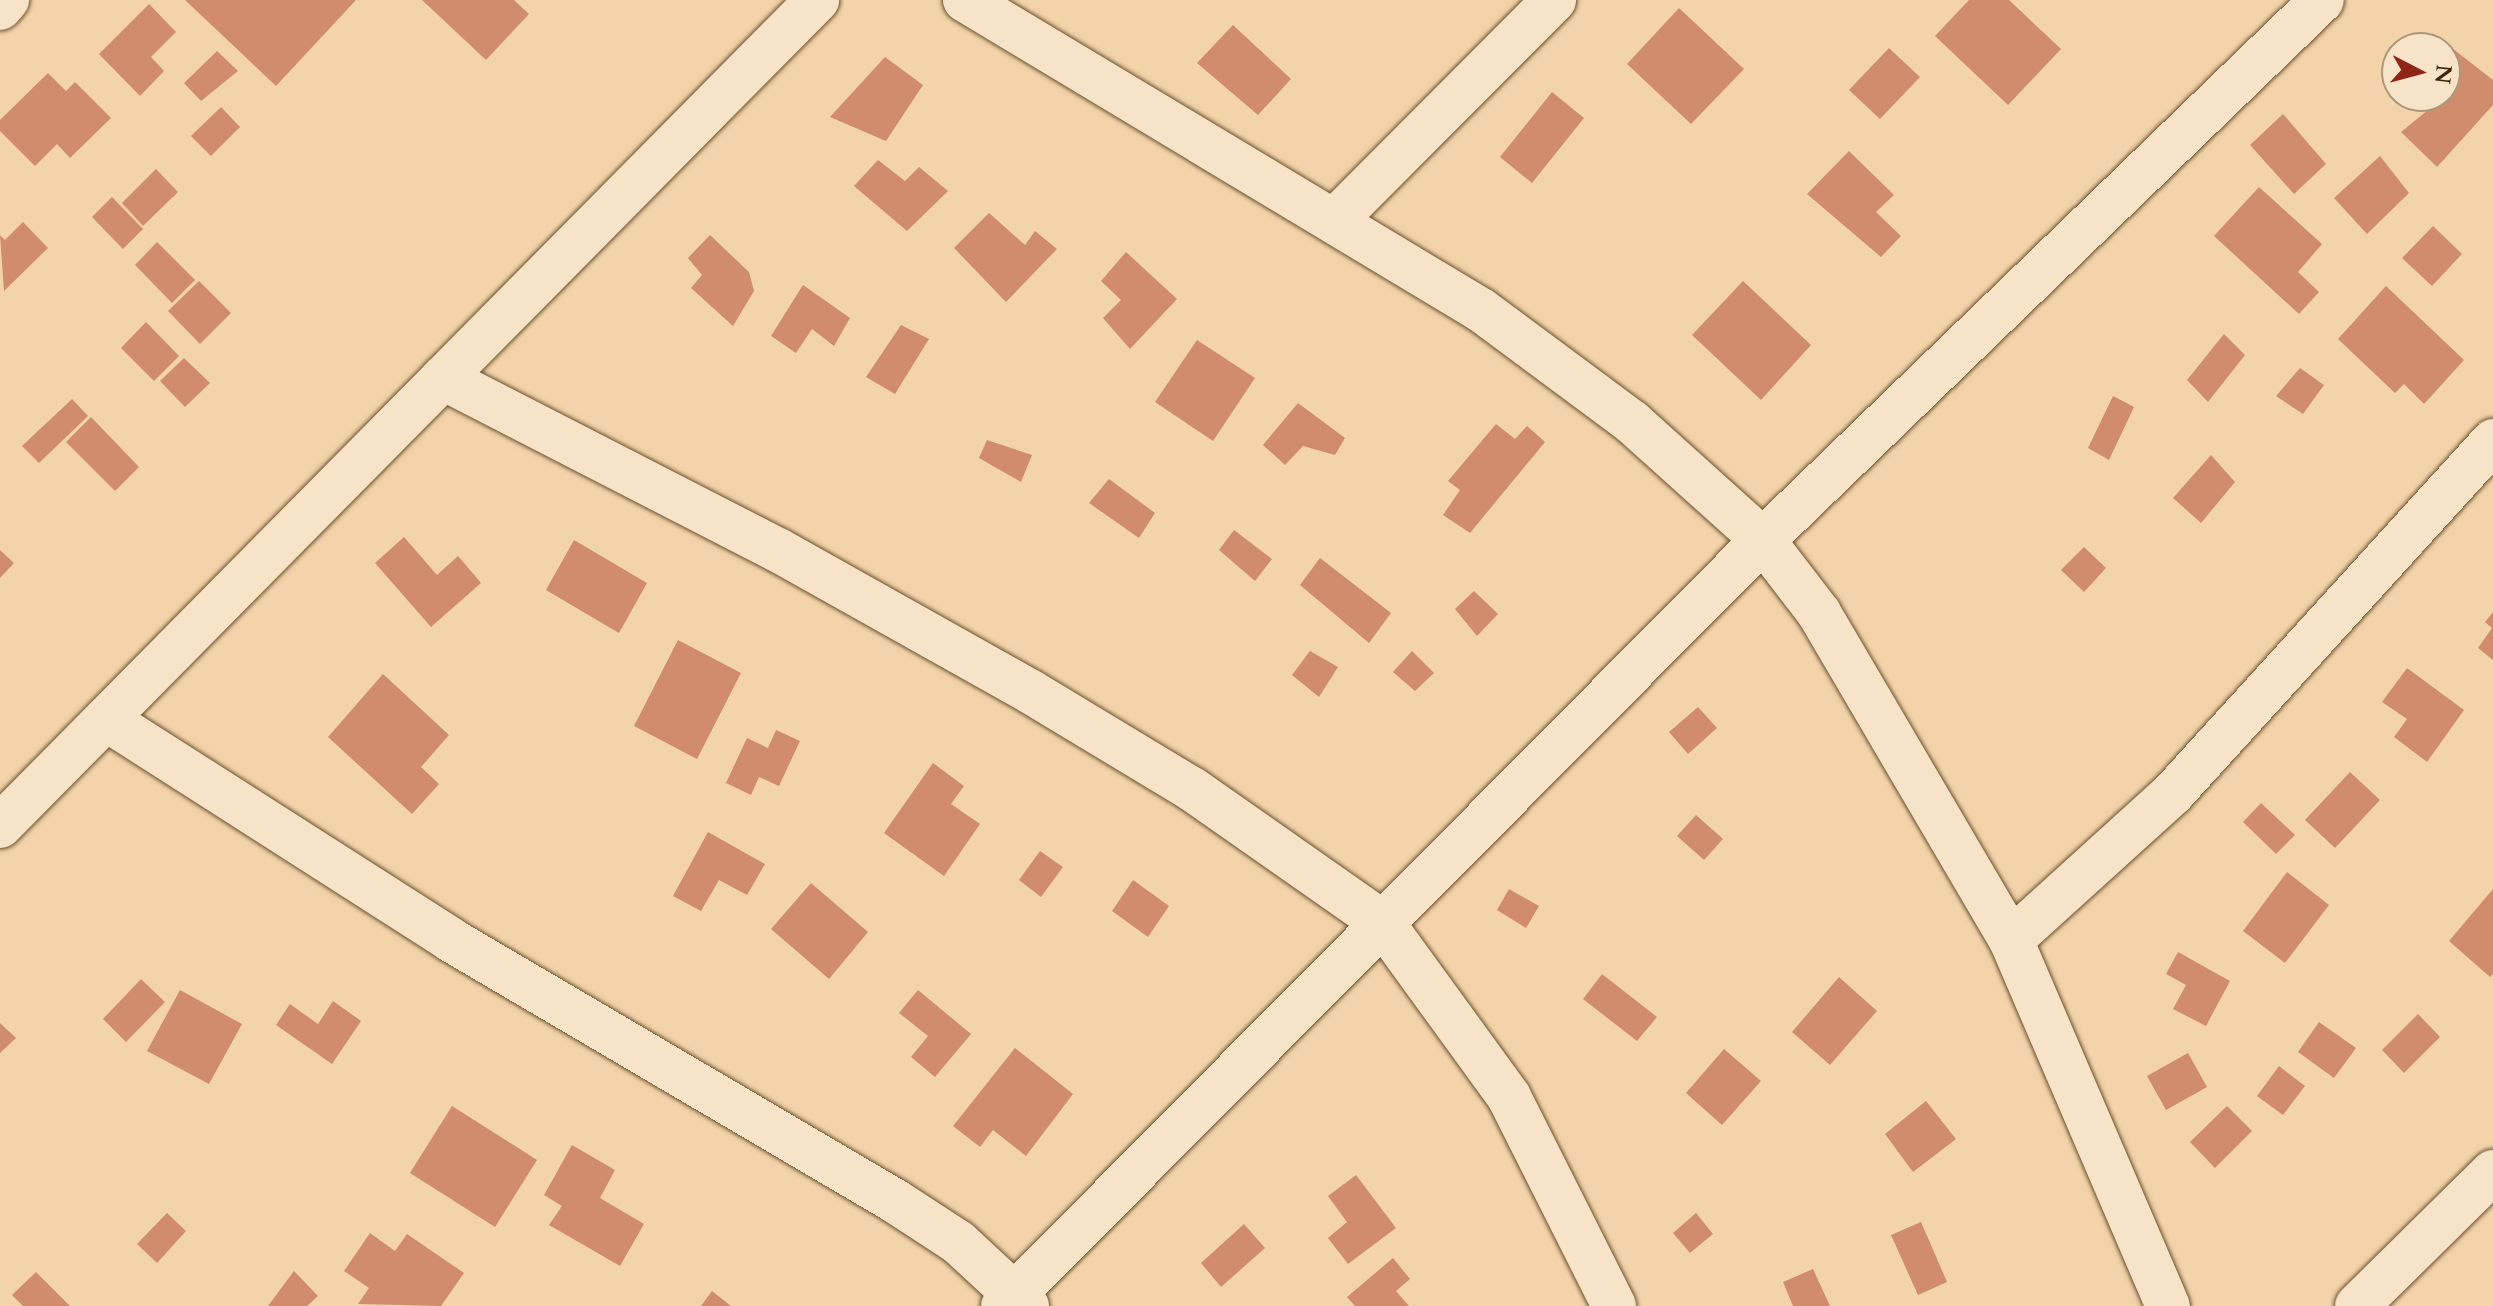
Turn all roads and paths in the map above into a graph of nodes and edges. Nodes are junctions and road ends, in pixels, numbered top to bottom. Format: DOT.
graph roads {
  1 [pos="7,0"];
  2 [pos="817,0"];
  3 [pos="965,0"];
  4 [pos="1554,0"];
  5 [pos="2303,6"];
  6 [pos="0,8"];
  7 [pos="1336,219"];
  8 [pos="443,378"];
  9 [pos="2493,441"];
  10 [pos="1763,540"];
  11 [pos="106,719"];
  12 [pos="0,826"];
  13 [pos="1382,922"];
  14 [pos="2011,940"];
  15 [pos="2493,1172"];
  16 [pos="1016,1301"];
  17 [pos="1614,1306"];
  18 [pos="2168,1306"];
  19 [pos="2357,1306"];
  1 -- 6 [label="street"];
  2 -- 8 [label="street"];
  3 -- 7 [label="street"];
  4 -- 7 [label="street"];
  5 -- 10 [label="street"];
  7 -- 10 [label="street"];
  8 -- 11 [label="street"];
  8 -- 13 [label="street"];
  9 -- 14 [label="street"];
  10 -- 13 [label="street"];
  10 -- 14 [label="street"];
  11 -- 12 [label="street"];
  11 -- 16 [label="street"];
  13 -- 16 [label="street"];
  13 -- 17 [label="street"];
  14 -- 18 [label="street"];
  15 -- 19 [label="street"];
}
